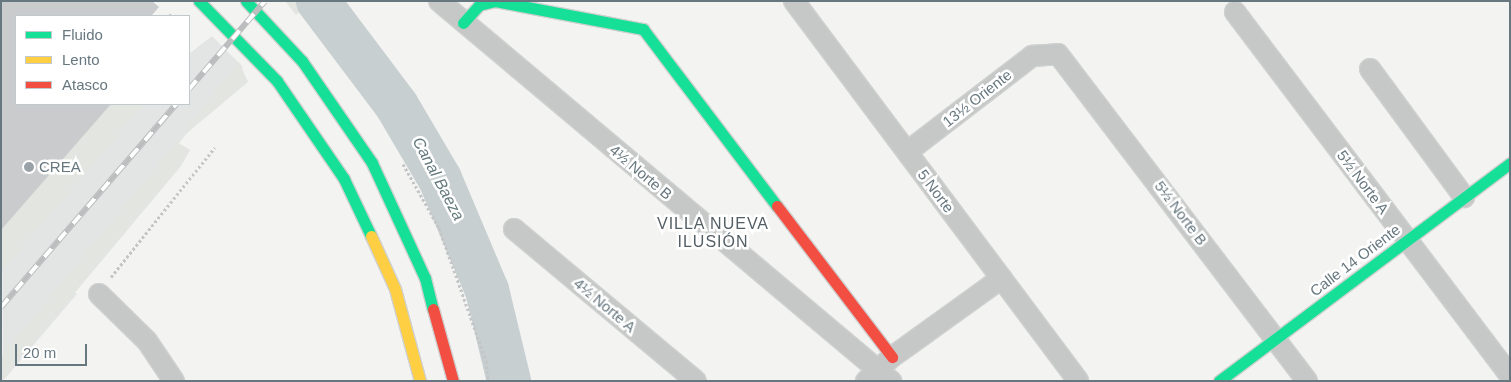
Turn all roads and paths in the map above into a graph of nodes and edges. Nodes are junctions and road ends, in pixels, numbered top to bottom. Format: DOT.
graph roads {
  1 [pos="198,1"];
  2 [pos="246,1"];
  3 [pos="439,1"];
  4 [pos="794,1"];
  5 [pos="1235,12"];
  6 [pos="463,23"];
  7 [pos="1050,52"];
  8 [pos="1370,69"];
  9 [pos="215,147"];
  10 [pos="907,152"];
  11 [pos="1510,162"];
  12 [pos="1464,197"];
  13 [pos="514,229"];
  14 [pos="1407,240"];
  15 [pos="1002,278"];
  16 [pos="98,294"];
  17 [pos="1275,339"];
  18 [pos="881,372"];
  19 [pos="1510,376"];
  20 [pos="174,381"];
  21 [pos="420,381"];
  22 [pos="453,381"];
  23 [pos="696,381"];
  24 [pos="1078,381"];
  25 [pos="1219,381"];
  26 [pos="1307,381"];
  1 -- 21 [label="street"];
  2 -- 22 [label="street"];
  3 -- 6 [label="street, 4½ Norte B"];
  4 -- 10 [label="street, 5 Norte"];
  5 -- 14 [label="street, 5½ Norte A"];
  6 -- 18 [label="street, 4½ Norte B"];
  6 -- 18 [label="street"];
  7 -- 10 [label="street, 13½ Oriente"];
  7 -- 17 [label="street, 5½ Norte B"];
  8 -- 12 [label="street"];
  9 -- 16 [label="path"];
  10 -- 15 [label="street, 5 Norte"];
  11 -- 12 [label="street, Calle 14 Oriente"];
  12 -- 14 [label="street, Calle 14 Oriente"];
  13 -- 23 [label="street, 4½ Norte A"];
  14 -- 17 [label="street, Calle 14 Oriente"];
  14 -- 19 [label="street, 5½ Norte A"];
  15 -- 18 [label="street"];
  15 -- 24 [label="street, 5 Norte"];
  16 -- 20 [label="street"];
  17 -- 25 [label="street, Calle 14 Oriente"];
  17 -- 26 [label="street, 5½ Norte B"];
}
